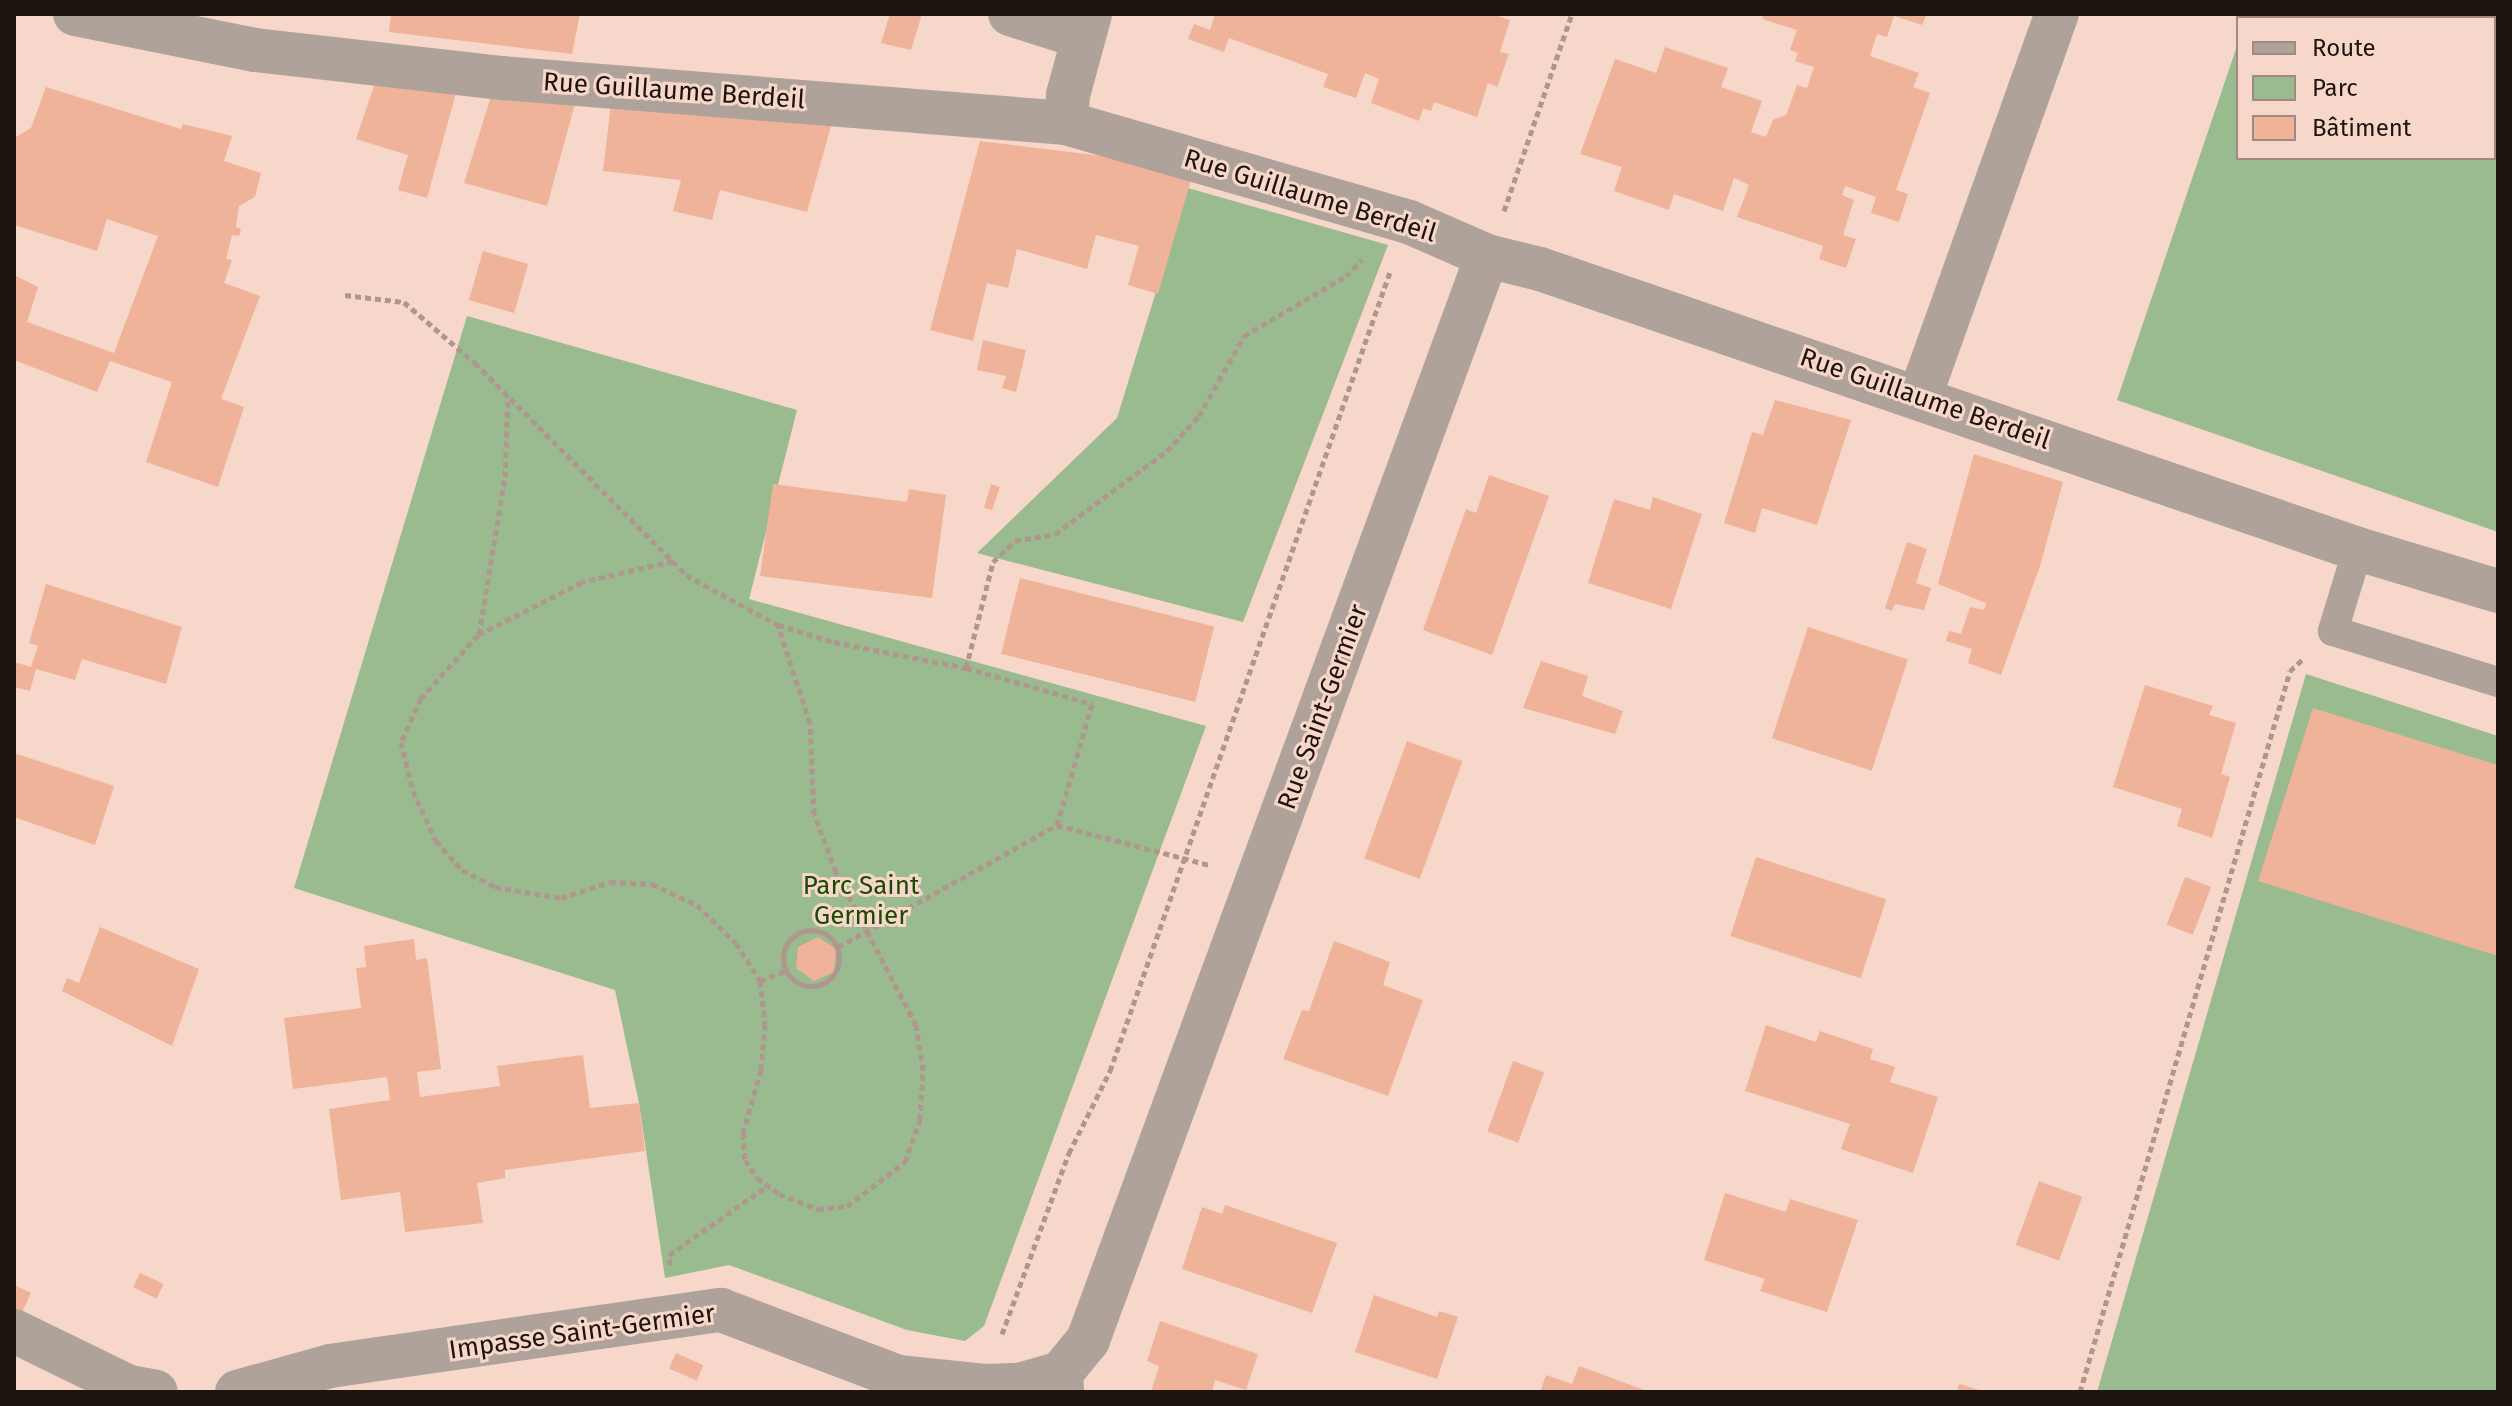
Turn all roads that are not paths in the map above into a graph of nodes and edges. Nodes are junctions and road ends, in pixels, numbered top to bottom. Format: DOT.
graph roads {
  1 [pos="75,14"];
  2 [pos="1010,14"];
  3 [pos="2057,14"];
  4 [pos="1086,25"];
  5 [pos="1066,123"];
  6 [pos="1487,256"];
  7 [pos="1920,396"];
  8 [pos="2358,549"];
  9 [pos="2498,591"];
  10 [pos="2498,682"];
  11 [pos="14,1331"];
  12 [pos="1061,1383"];
  13 [pos="156,1392"];
  14 [pos="237,1392"];
  1 -- 5 [label="street, Rue Guillaume Berdeil"];
  2 -- 4 [label="street"];
  3 -- 7 [label="street"];
  4 -- 5 [label="street"];
  5 -- 6 [label="street, Rue Guillaume Berdeil"];
  6 -- 7 [label="street, Rue Guillaume Berdeil"];
  6 -- 12 [label="street, Rue Saint-Germier"];
  7 -- 8 [label="street, Rue Guillaume Berdeil"];
  8 -- 9 [label="street, Rue Guillaume Berdeil"];
  8 -- 10 [label="lane"];
  11 -- 13 [label="street"];
  12 -- 14 [label="street, Impasse Saint-Germier"];
}
